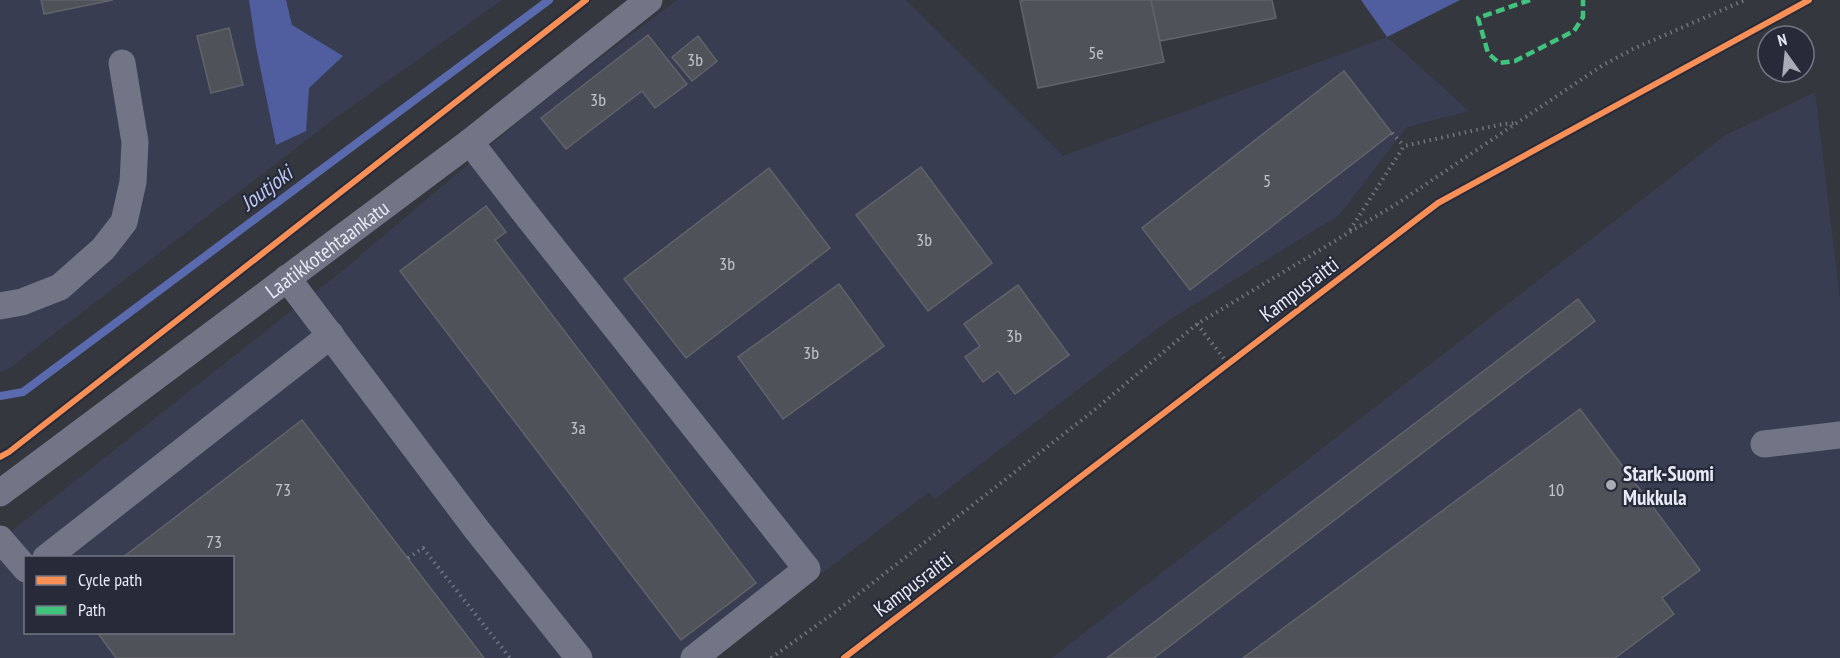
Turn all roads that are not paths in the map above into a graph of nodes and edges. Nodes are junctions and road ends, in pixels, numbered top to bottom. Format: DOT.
graph roads {
  1 [pos="649,0"];
  2 [pos="122,63"];
  3 [pos="470,142"];
  4 [pos="287,278"];
  5 [pos="0,306"];
  6 [pos="331,335"];
  7 [pos="1840,435"];
  8 [pos="1764,444"];
  9 [pos="0,493"];
  10 [pos="0,539"];
  11 [pos="49,556"];
  12 [pos="24,567"];
  13 [pos="579,658"];
  14 [pos="694,658"];
  1 -- 3 [label="street, Laatikkotehtaankatu"];
  2 -- 5 [label="street"];
  3 -- 4 [label="street, Laatikkotehtaankatu"];
  3 -- 14 [label="street"];
  4 -- 6 [label="street"];
  4 -- 9 [label="street, Laatikkotehtaankatu"];
  6 -- 11 [label="street"];
  6 -- 13 [label="street"];
  7 -- 8 [label="street"];
  10 -- 12 [label="street"];
}
